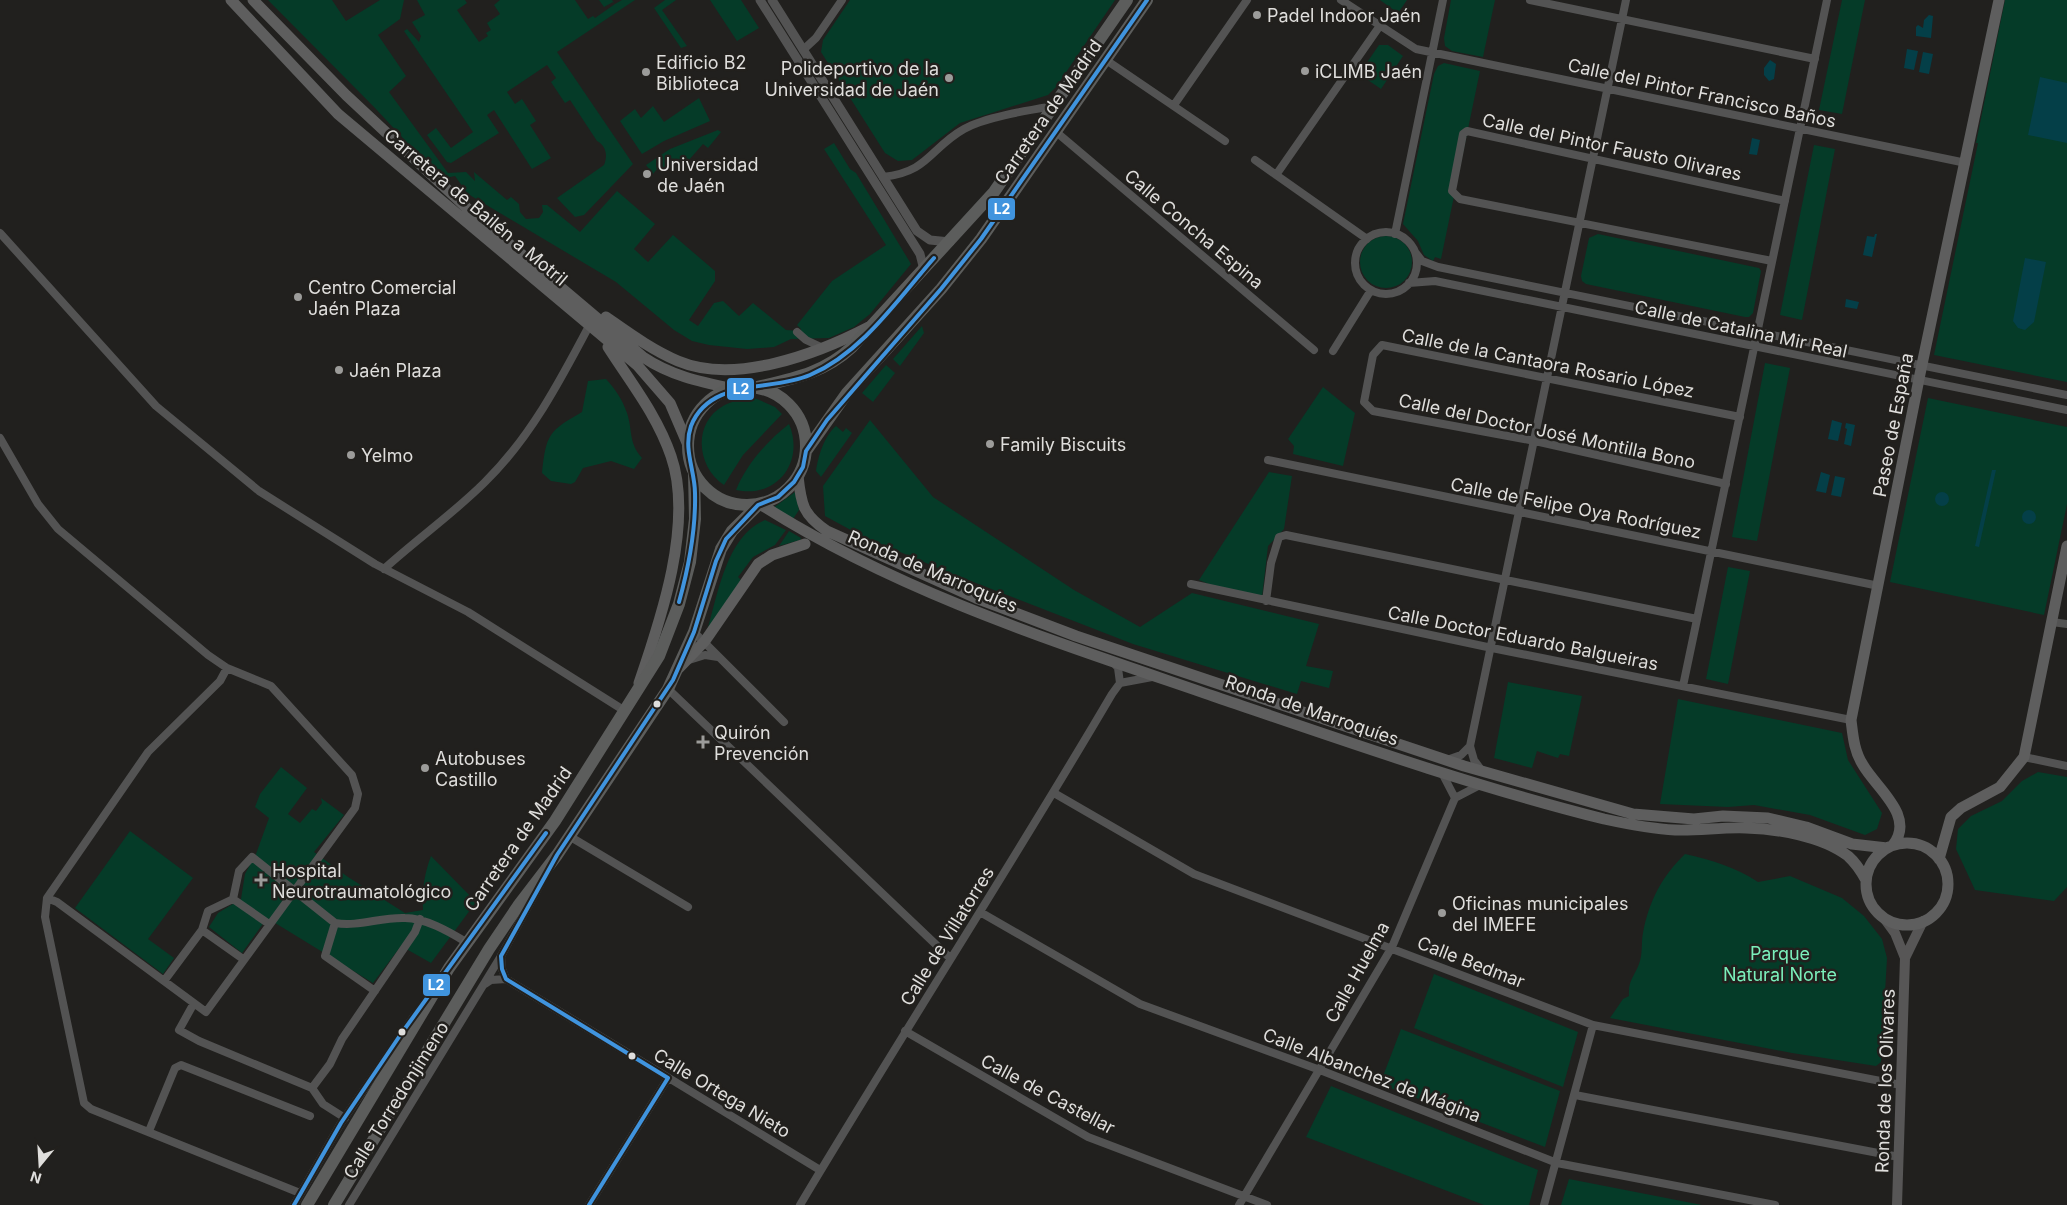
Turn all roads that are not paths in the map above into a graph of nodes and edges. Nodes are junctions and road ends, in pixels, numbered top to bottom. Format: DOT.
graph roads {
  1 [pos="231,0"];
  2 [pos="253,0"];
  3 [pos="760,0"];
  4 [pos="772,0"];
  5 [pos="842,0"];
  6 [pos="1127,0"];
  7 [pos="1147,0"];
  8 [pos="1247,0"];
  9 [pos="1341,0"];
  10 [pos="1443,0"];
  11 [pos="1530,0"];
  12 [pos="1626,0"];
  13 [pos="1827,0"];
  14 [pos="1999,0"];
  15 [pos="1622,19"];
  16 [pos="1379,27"];
  17 [pos="803,50"];
  18 [pos="1432,53"];
  19 [pos="1815,59"];
  20 [pos="1106,60"];
  21 [pos="1608,88"];
  22 [pos="1174,104"];
  23 [pos="1054,106"];
  24 [pos="1800,128"];
  25 [pos="1055,131"];
  26 [pos="1226,141"];
  27 [pos="1593,158"];
  28 [pos="1255,160"];
  29 [pos="1966,163"];
  30 [pos="1276,175"];
  31 [pos="883,177"];
  32 [pos="1785,201"];
  33 [pos="1580,223"];
  34 [pos="0,233"];
  35 [pos="1396,234"];
  36 [pos="1367,239"];
  37 [pos="950,242"];
  38 [pos="1414,252"];
  39 [pos="1772,261"];
  40 [pos="924,270"];
  41 [pos="1409,283"];
  42 [pos="1371,290"];
  43 [pos="1565,293"];
  44 [pos="577,302"];
  45 [pos="1562,307"];
  46 [pos="873,325"];
  47 [pos="589,326"];
  48 [pos="1758,332"];
  49 [pos="602,337"];
  50 [pos="1754,346"];
  51 [pos="822,347"];
  52 [pos="1314,350"];
  53 [pos="1334,351"];
  54 [pos="802,354"];
  55 [pos="1922,366"];
  56 [pos="1548,377"];
  57 [pos="1919,380"];
  58 [pos="753,388"];
  59 [pos="734,389"];
  60 [pos="2067,395"];
  61 [pos="1364,402"];
  62 [pos="2067,410"];
  63 [pos="1740,417"];
  64 [pos="0,438"];
  65 [pos="1535,441"];
  66 [pos="688,445"];
  67 [pos="806,451"];
  68 [pos="1268,460"];
  69 [pos="694,472"];
  70 [pos="798,476"];
  71 [pos="1726,484"];
  72 [pos="759,505"];
  73 [pos="1520,513"];
  74 [pos="805,544"];
  75 [pos="828,544"];
  76 [pos="2067,546"];
  77 [pos="1712,550"];
  78 [pos="384,569"];
  79 [pos="1506,579"];
  80 [pos="1190,584"];
  81 [pos="1879,586"];
  82 [pos="1266,601"];
  83 [pos="1697,619"];
  84 [pos="2052,622"];
  85 [pos="2067,624"];
  86 [pos="694,632"];
  87 [pos="704,641"];
  88 [pos="1492,648"];
  89 [pos="718,657"];
  90 [pos="1109,660"];
  91 [pos="682,665"];
  92 [pos="227,668"];
  93 [pos="1156,676"];
  94 [pos="1120,683"];
  95 [pos="1684,686"];
  96 [pos="668,689"];
  97 [pos="634,696"];
  98 [pos="624,711"];
  99 [pos="1851,720"];
  100 [pos="784,722"];
  101 [pos="1470,746"];
  102 [pos="2024,756"];
  103 [pos="1443,766"];
  104 [pos="2067,766"];
  105 [pos="1482,772"];
  106 [pos="1482,784"];
  107 [pos="1054,793"];
  108 [pos="1455,798"];
  109 [pos="570,836"];
  110 [pos="1890,847"];
  111 [pos="557,854"];
  112 [pos="1939,859"];
  113 [pos="1866,880"];
  114 [pos="294,890"];
  115 [pos="47,898"];
  116 [pos="233,899"];
  117 [pos="688,907"];
  118 [pos="980,912"];
  119 [pos="1884,918"];
  120 [pos="420,920"];
  121 [pos="1923,921"];
  122 [pos="335,923"];
  123 [pos="269,924"];
  124 [pos="202,930"];
  125 [pos="466,942"];
  126 [pos="1392,947"];
  127 [pos="501,956"];
  128 [pos="950,958"];
  129 [pos="1905,958"];
  130 [pos="244,959"];
  131 [pos="506,979"];
  132 [pos="164,981"];
  133 [pos="440,983"];
  134 [pos="484,984"];
  135 [pos="375,991"];
  136 [pos="194,1003"];
  137 [pos="1594,1025"];
  138 [pos="905,1031"];
  139 [pos="1320,1070"];
  140 [pos="668,1078"];
  141 [pos="1901,1085"];
  142 [pos="312,1088"];
  143 [pos="1575,1094"];
  144 [pos="310,1116"];
  145 [pos="345,1118"];
  146 [pos="149,1131"];
  147 [pos="1899,1157"];
  148 [pos="1557,1162"];
  149 [pos="820,1170"];
  150 [pos="300,1192"];
  151 [pos="1244,1196"];
  152 [pos="294,1205"];
  153 [pos="307,1205"];
  154 [pos="334,1205"];
  155 [pos="349,1205"];
  156 [pos="590,1205"];
  157 [pos="800,1205"];
  158 [pos="1239,1205"];
  159 [pos="1267,1205"];
  160 [pos="1544,1205"];
  161 [pos="1775,1205"];
  162 [pos="1897,1205"];
  1 -- 47 [label="main road, Carretera de Bailén a Motril"];
  2 -- 44 [label="main road, Carretera de Bailén a Motril"];
  3 -- 40 [label="street"];
  4 -- 17 [label="street"];
  5 -- 17 [label="street"];
  6 -- 23 [label="highway, Carretera de Madrid"];
  7 -- 20 [label="highway, Carretera de Madrid"];
  8 -- 22 [label="street"];
  9 -- 16 [label="street, Calle del Pintor Francisco Baños"];
  10 -- 18 [label="street"];
  11 -- 15 [label="street"];
  12 -- 15 [label="street"];
  13 -- 19 [label="street"];
  14 -- 29 [label="main road, Paseo de España"];
  15 -- 19 [label="street"];
  15 -- 21 [label="street"];
  16 -- 18 [label="street, Calle del Pintor Francisco Baños"];
  16 -- 30 [label="street"];
  17 -- 31 [label="street"];
  18 -- 21 [label="street, Calle del Pintor Francisco Baños"];
  18 -- 35 [label="street"];
  19 -- 24 [label="street"];
  20 -- 22 [label="street"];
  20 -- 25 [label="highway, Carretera de Madrid"];
  21 -- 24 [label="street, Calle del Pintor Francisco Baños"];
  21 -- 27 [label="street"];
  22 -- 26 [label="street"];
  23 -- 31 [label="street"];
  23 -- 37 [label="highway, Carretera de Madrid"];
  24 -- 29 [label="street, Calle del Pintor Francisco Baños"];
  24 -- 32 [label="street"];
  25 -- 52 [label="street, Calle Concha Espina"];
  25 -- 67 [label="highway, Carretera de Madrid"];
  27 -- 32 [label="street, Calle del Pintor Fausto Olivares"];
  27 -- 33 [label="street"];
  27 -- 33 [label="street, Calle del Pintor Fausto Olivares"];
  28 -- 30 [label="street"];
  29 -- 55 [label="main road, Paseo de España"];
  30 -- 36 [label="street"];
  31 -- 37 [label="street"];
  32 -- 39 [label="street"];
  33 -- 39 [label="street"];
  33 -- 43 [label="street"];
  34 -- 78 [label="street"];
  35 -- 36 [label="street"];
  35 -- 38 [label="street"];
  36 -- 42 [label="street"];
  37 -- 40 [label="highway, Carretera de Madrid"];
  38 -- 41 [label="street"];
  38 -- 43 [label="street, Calle de Catalina Mir Real"];
  39 -- 48 [label="street"];
  40 -- 46 [label="highway, Carretera de Madrid"];
  41 -- 42 [label="street"];
  41 -- 45 [label="street, Calle de Catalina Mir Real"];
  42 -- 53 [label="street"];
  43 -- 45 [label="street"];
  43 -- 48 [label="street, Calle de Catalina Mir Real"];
  44 -- 54 [label="main road"];
  44 -- 59 [label="main road, Carretera de Bailén a Motril"];
  45 -- 50 [label="street, Calle de Catalina Mir Real"];
  45 -- 56 [label="street"];
  46 -- 51 [label="main road"];
  46 -- 58 [label="highway, Carretera de Madrid"];
  47 -- 49 [label="main road, Carretera de Bailén a Motril"];
  47 -- 78 [label="street"];
  48 -- 50 [label="street"];
  48 -- 55 [label="street, Calle de Catalina Mir Real"];
  49 -- 66 [label="main road, Carretera de Bailén a Motril"];
  49 -- 97 [label="main road"];
  50 -- 57 [label="street, Calle de Catalina Mir Real"];
  50 -- 63 [label="street"];
  51 -- 54 [label="main road"];
  51 -- 54 [label="street"];
  55 -- 57 [label="main road, Paseo de España"];
  55 -- 60 [label="street, Calle de Catalina Mir Real"];
  56 -- 61 [label="street, Calle de la Cantaora Rosario López"];
  56 -- 63 [label="street, Calle de la Cantaora Rosario López"];
  56 -- 65 [label="street"];
  57 -- 62 [label="street, Calle de Catalina Mir Real"];
  57 -- 81 [label="main road, Paseo de España"];
  58 -- 59 [label="highway"];
  58 -- 67 [label="highway"];
  59 -- 66 [label="highway"];
  61 -- 65 [label="street, Calle del Doctor José Montilla Bono"];
  63 -- 71 [label="street"];
  64 -- 92 [label="street"];
  65 -- 71 [label="street, Calle del Doctor José Montilla Bono"];
  65 -- 73 [label="street"];
  66 -- 69 [label="highway"];
  67 -- 70 [label="highway"];
  68 -- 73 [label="street, Calle de Felipe Oya Rodríguez"];
  69 -- 72 [label="highway"];
  69 -- 97 [label="highway, Carretera de Madrid"];
  70 -- 72 [label="highway"];
  70 -- 103 [label="main road, Ronda de Marroquíes"];
  71 -- 77 [label="street"];
  72 -- 75 [label="main road, Ronda de Marroquíes"];
  72 -- 86 [label="highway"];
  73 -- 77 [label="street, Calle de Felipe Oya Rodríguez"];
  73 -- 79 [label="street"];
  74 -- 75 [label="main road"];
  74 -- 87 [label="main road"];
  75 -- 90 [label="main road, Ronda de Marroquíes"];
  76 -- 84 [label="main road"];
  77 -- 81 [label="street, Calle de Felipe Oya Rodríguez"];
  77 -- 83 [label="street"];
  78 -- 98 [label="street"];
  79 -- 82 [label="street"];
  79 -- 83 [label="street"];
  79 -- 88 [label="street"];
  80 -- 82 [label="street, Calle Doctor Eduardo Balgueiras"];
  81 -- 99 [label="main road, Paseo de España"];
  82 -- 88 [label="street, Calle Doctor Eduardo Balgueiras"];
  83 -- 95 [label="street"];
  84 -- 85 [label="street"];
  84 -- 102 [label="main road"];
  86 -- 87 [label="street"];
  86 -- 91 [label="highway"];
  87 -- 89 [label="street"];
  87 -- 91 [label="main road"];
  88 -- 95 [label="street, Calle Doctor Eduardo Balgueiras"];
  88 -- 101 [label="street"];
  89 -- 91 [label="street"];
  89 -- 100 [label="street"];
  90 -- 93 [label="main road, Ronda de Marroquíes"];
  90 -- 94 [label="street"];
  91 -- 96 [label="highway"];
  92 -- 114 [label="street"];
  92 -- 115 [label="street"];
  93 -- 94 [label="street"];
  93 -- 103 [label="main road, Ronda de Marroquíes"];
  94 -- 107 [label="street, Calle de Villatorres"];
  95 -- 99 [label="street, Calle Doctor Eduardo Balgueiras"];
  96 -- 109 [label="highway"];
  96 -- 128 [label="street"];
  97 -- 98 [label="highway, Carretera de Madrid"];
  98 -- 125 [label="highway, Carretera de Madrid"];
  99 -- 110 [label="main road, Paseo de España"];
  101 -- 103 [label="street"];
  101 -- 105 [label="street"];
  102 -- 104 [label="street"];
  102 -- 112 [label="main road"];
  103 -- 105 [label="main road, Ronda de Marroquíes"];
  103 -- 106 [label="main road, Ronda de Marroquíes"];
  103 -- 108 [label="street"];
  105 -- 110 [label="main road, Ronda de Marroquíes"];
  106 -- 108 [label="street"];
  106 -- 113 [label="main road, Ronda de Marroquíes"];
  107 -- 118 [label="street, Calle de Villatorres"];
  107 -- 126 [label="street, Calle Bedmar"];
  108 -- 126 [label="street, Calle Huelma"];
  109 -- 111 [label="highway"];
  109 -- 117 [label="street"];
  110 -- 112 [label="main road"];
  110 -- 113 [label="main road"];
  111 -- 127 [label="street, Calle Torredonjimeno"];
  111 -- 154 [label="highway"];
  112 -- 121 [label="main road"];
  113 -- 119 [label="main road"];
  114 -- 116 [label="street"];
  114 -- 122 [label="street"];
  114 -- 123 [label="street"];
  115 -- 132 [label="street"];
  115 -- 146 [label="street"];
  116 -- 123 [label="street"];
  116 -- 124 [label="street"];
  118 -- 128 [label="street, Calle de Villatorres"];
  118 -- 139 [label="street, Calle Albanchez de Mágina"];
  119 -- 121 [label="main road"];
  119 -- 129 [label="main road, Ronda de los Olivares"];
  120 -- 122 [label="street"];
  120 -- 125 [label="street"];
  120 -- 135 [label="street"];
  121 -- 129 [label="main road, Ronda de los Olivares"];
  122 -- 135 [label="street"];
  123 -- 130 [label="street"];
  124 -- 130 [label="street"];
  124 -- 132 [label="street"];
  125 -- 133 [label="highway, Carretera de Madrid"];
  126 -- 137 [label="street, Calle Bedmar"];
  126 -- 139 [label="street, Calle Huelma"];
  127 -- 131 [label="street"];
  127 -- 134 [label="street, Calle Torredonjimeno"];
  128 -- 138 [label="street, Calle de Villatorres"];
  129 -- 141 [label="main road, Ronda de los Olivares"];
  130 -- 136 [label="street"];
  131 -- 134 [label="street"];
  131 -- 140 [label="street, Calle Ortega Nieto"];
  132 -- 136 [label="street"];
  133 -- 145 [label="street"];
  133 -- 153 [label="highway, Carretera de Madrid"];
  134 -- 155 [label="street, Calle Torredonjimeno"];
  135 -- 142 [label="street"];
  136 -- 142 [label="street"];
  137 -- 141 [label="street, Calle Bedmar"];
  137 -- 143 [label="street"];
  138 -- 149 [label="street, Calle de Villatorres"];
  138 -- 151 [label="street, Calle de Castellar"];
  139 -- 148 [label="street, Calle Albanchez de Mágina"];
  139 -- 151 [label="street, Calle Huelma"];
  140 -- 149 [label="street, Calle Ortega Nieto"];
  140 -- 156 [label="street"];
  141 -- 147 [label="main road, Ronda de los Olivares"];
  142 -- 145 [label="street"];
  143 -- 147 [label="street"];
  143 -- 148 [label="street"];
  144 -- 146 [label="street"];
  145 -- 150 [label="street"];
  146 -- 150 [label="street"];
  147 -- 162 [label="main road, Ronda de los Olivares"];
  148 -- 160 [label="street"];
  148 -- 161 [label="street, Calle Albanchez de Mágina"];
  149 -- 157 [label="street, Calle de Villatorres"];
  150 -- 152 [label="street"];
  151 -- 158 [label="street, Calle Huelma"];
  151 -- 159 [label="street, Calle de Castellar"];
}
